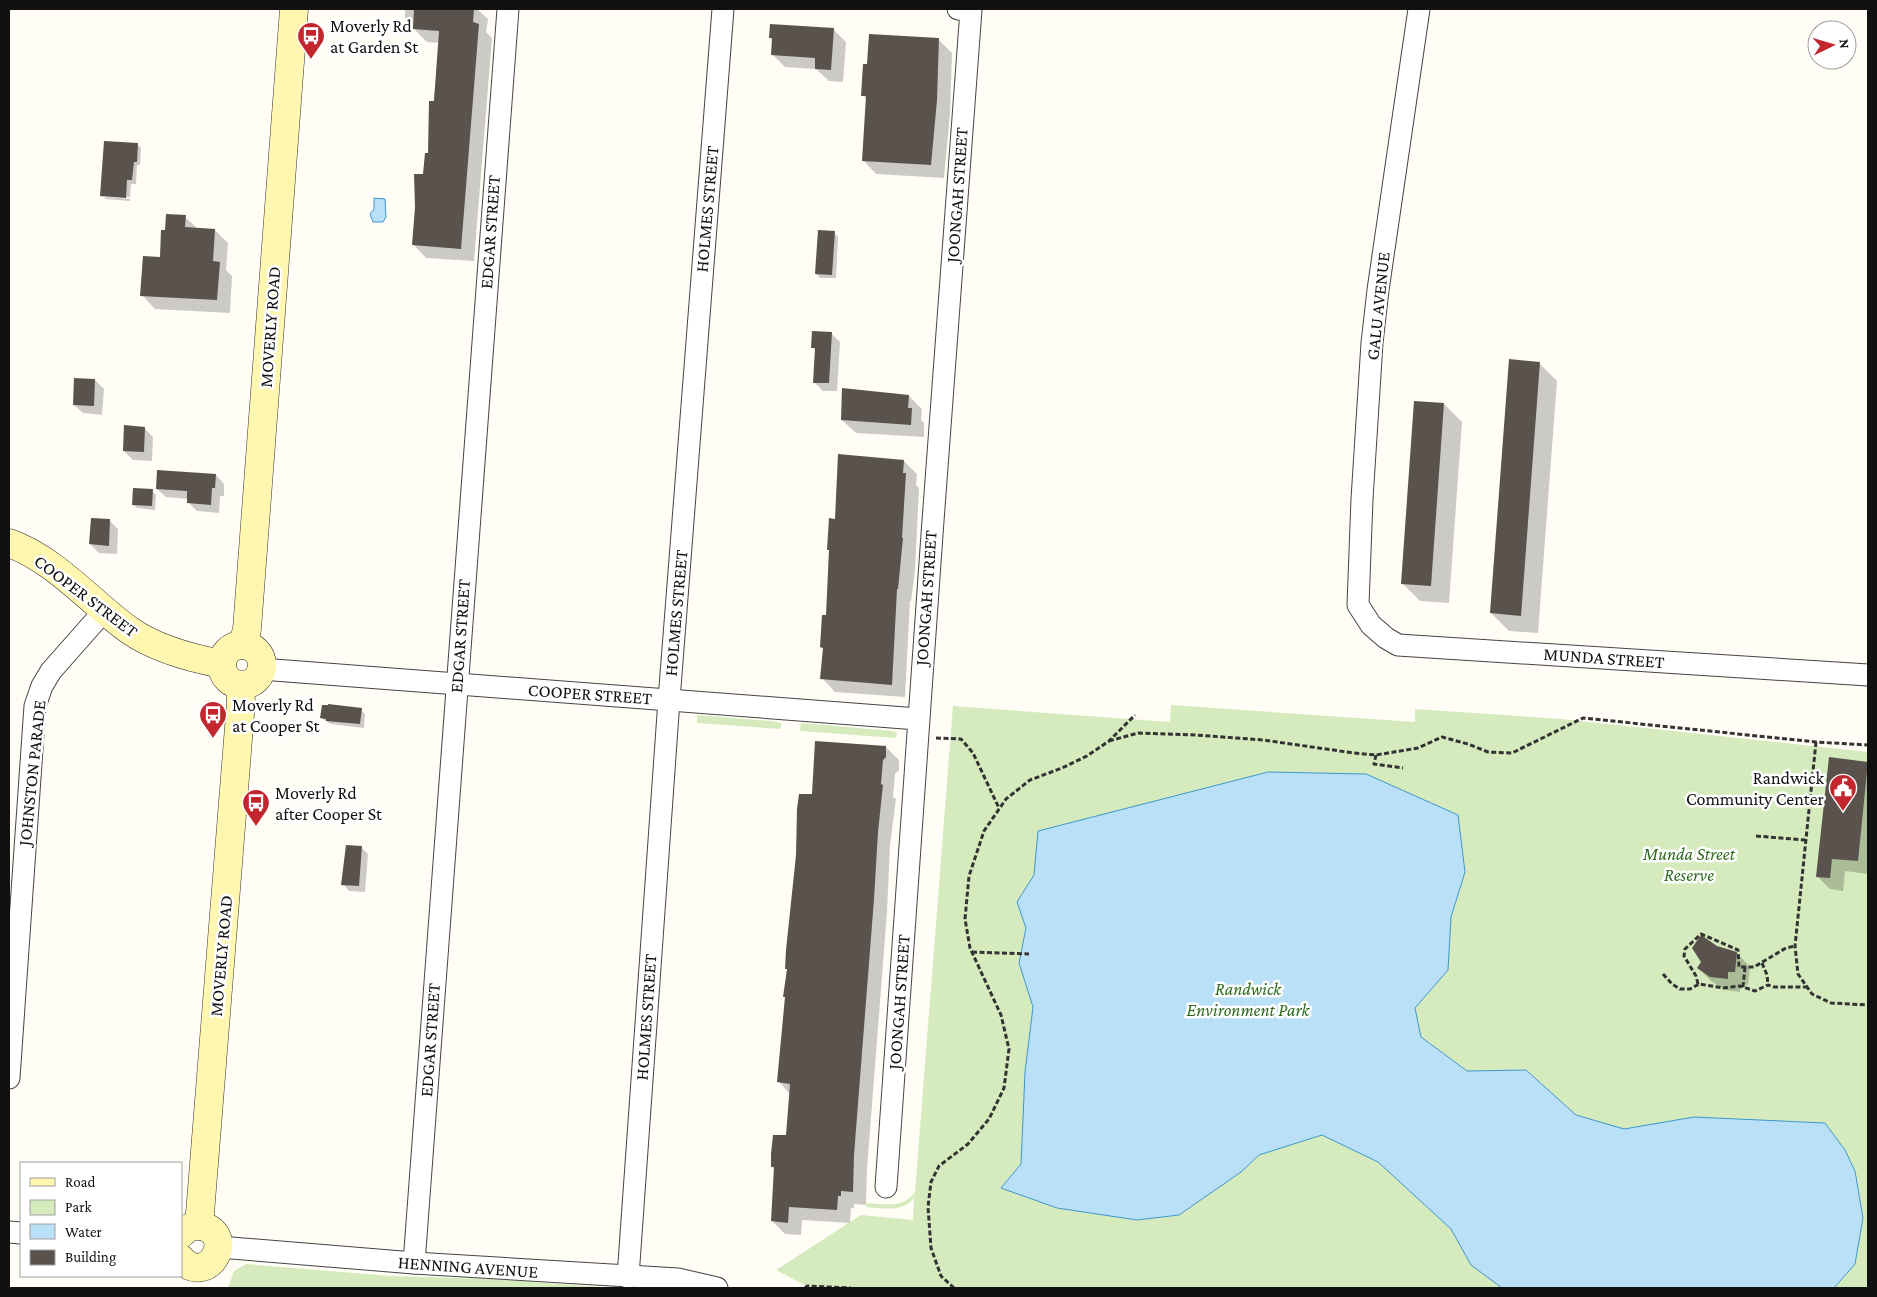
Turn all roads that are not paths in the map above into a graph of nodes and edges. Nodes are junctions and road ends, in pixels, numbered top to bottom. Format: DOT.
graph roads {
  1 [pos="294,9"];
  2 [pos="508,9"];
  3 [pos="723,9"];
  4 [pos="964,9"];
  5 [pos="1420,9"];
  6 [pos="9,543"];
  7 [pos="1358,605"];
  8 [pos="104,611"];
  9 [pos="243,645"];
  10 [pos="222,664"];
  11 [pos="261,669"];
  12 [pos="1868,675"];
  13 [pos="456,684"];
  14 [pos="240,686"];
  15 [pos="669,700"];
  16 [pos="918,719"];
  17 [pos="9,1078"];
  18 [pos="886,1187"];
  19 [pos="190,1230"];
  20 [pos="218,1247"];
  21 [pos="414,1263"];
  22 [pos="191,1272"];
  23 [pos="628,1278"];
  24 [pos="717,1288"];
  1 -- 9 [label="street, MOVERLY ROAD"];
  2 -- 13 [label="street, EDGAR STREET"];
  3 -- 15 [label="street, HOLMES STREET"];
  4 -- 16 [label="street, JOONGAH STREET"];
  5 -- 7 [label="street, GALU AVENUE"];
  6 -- 8 [label="street, COOPER STREET"];
  7 -- 12 [label="street, MUNDA STREET"];
  8 -- 10 [label="street, COOPER STREET"];
  8 -- 17 [label="street, JOHNSTON PARADE"];
  9 -- 10 [label="street"];
  9 -- 11 [label="street"];
  10 -- 14 [label="street"];
  11 -- 13 [label="street, COOPER STREET"];
  11 -- 14 [label="street"];
  13 -- 15 [label="street, COOPER STREET"];
  13 -- 21 [label="street, EDGAR STREET"];
  14 -- 19 [label="street, MOVERLY ROAD"];
  15 -- 16 [label="street, COOPER STREET"];
  15 -- 23 [label="street, HOLMES STREET"];
  16 -- 18 [label="street, JOONGAH STREET"];
  19 -- 20 [label="street"];
  20 -- 21 [label="street, HENNING AVENUE"];
  20 -- 22 [label="street"];
  21 -- 23 [label="street, HENNING AVENUE"];
  23 -- 24 [label="street, HENNING AVENUE"];
}
